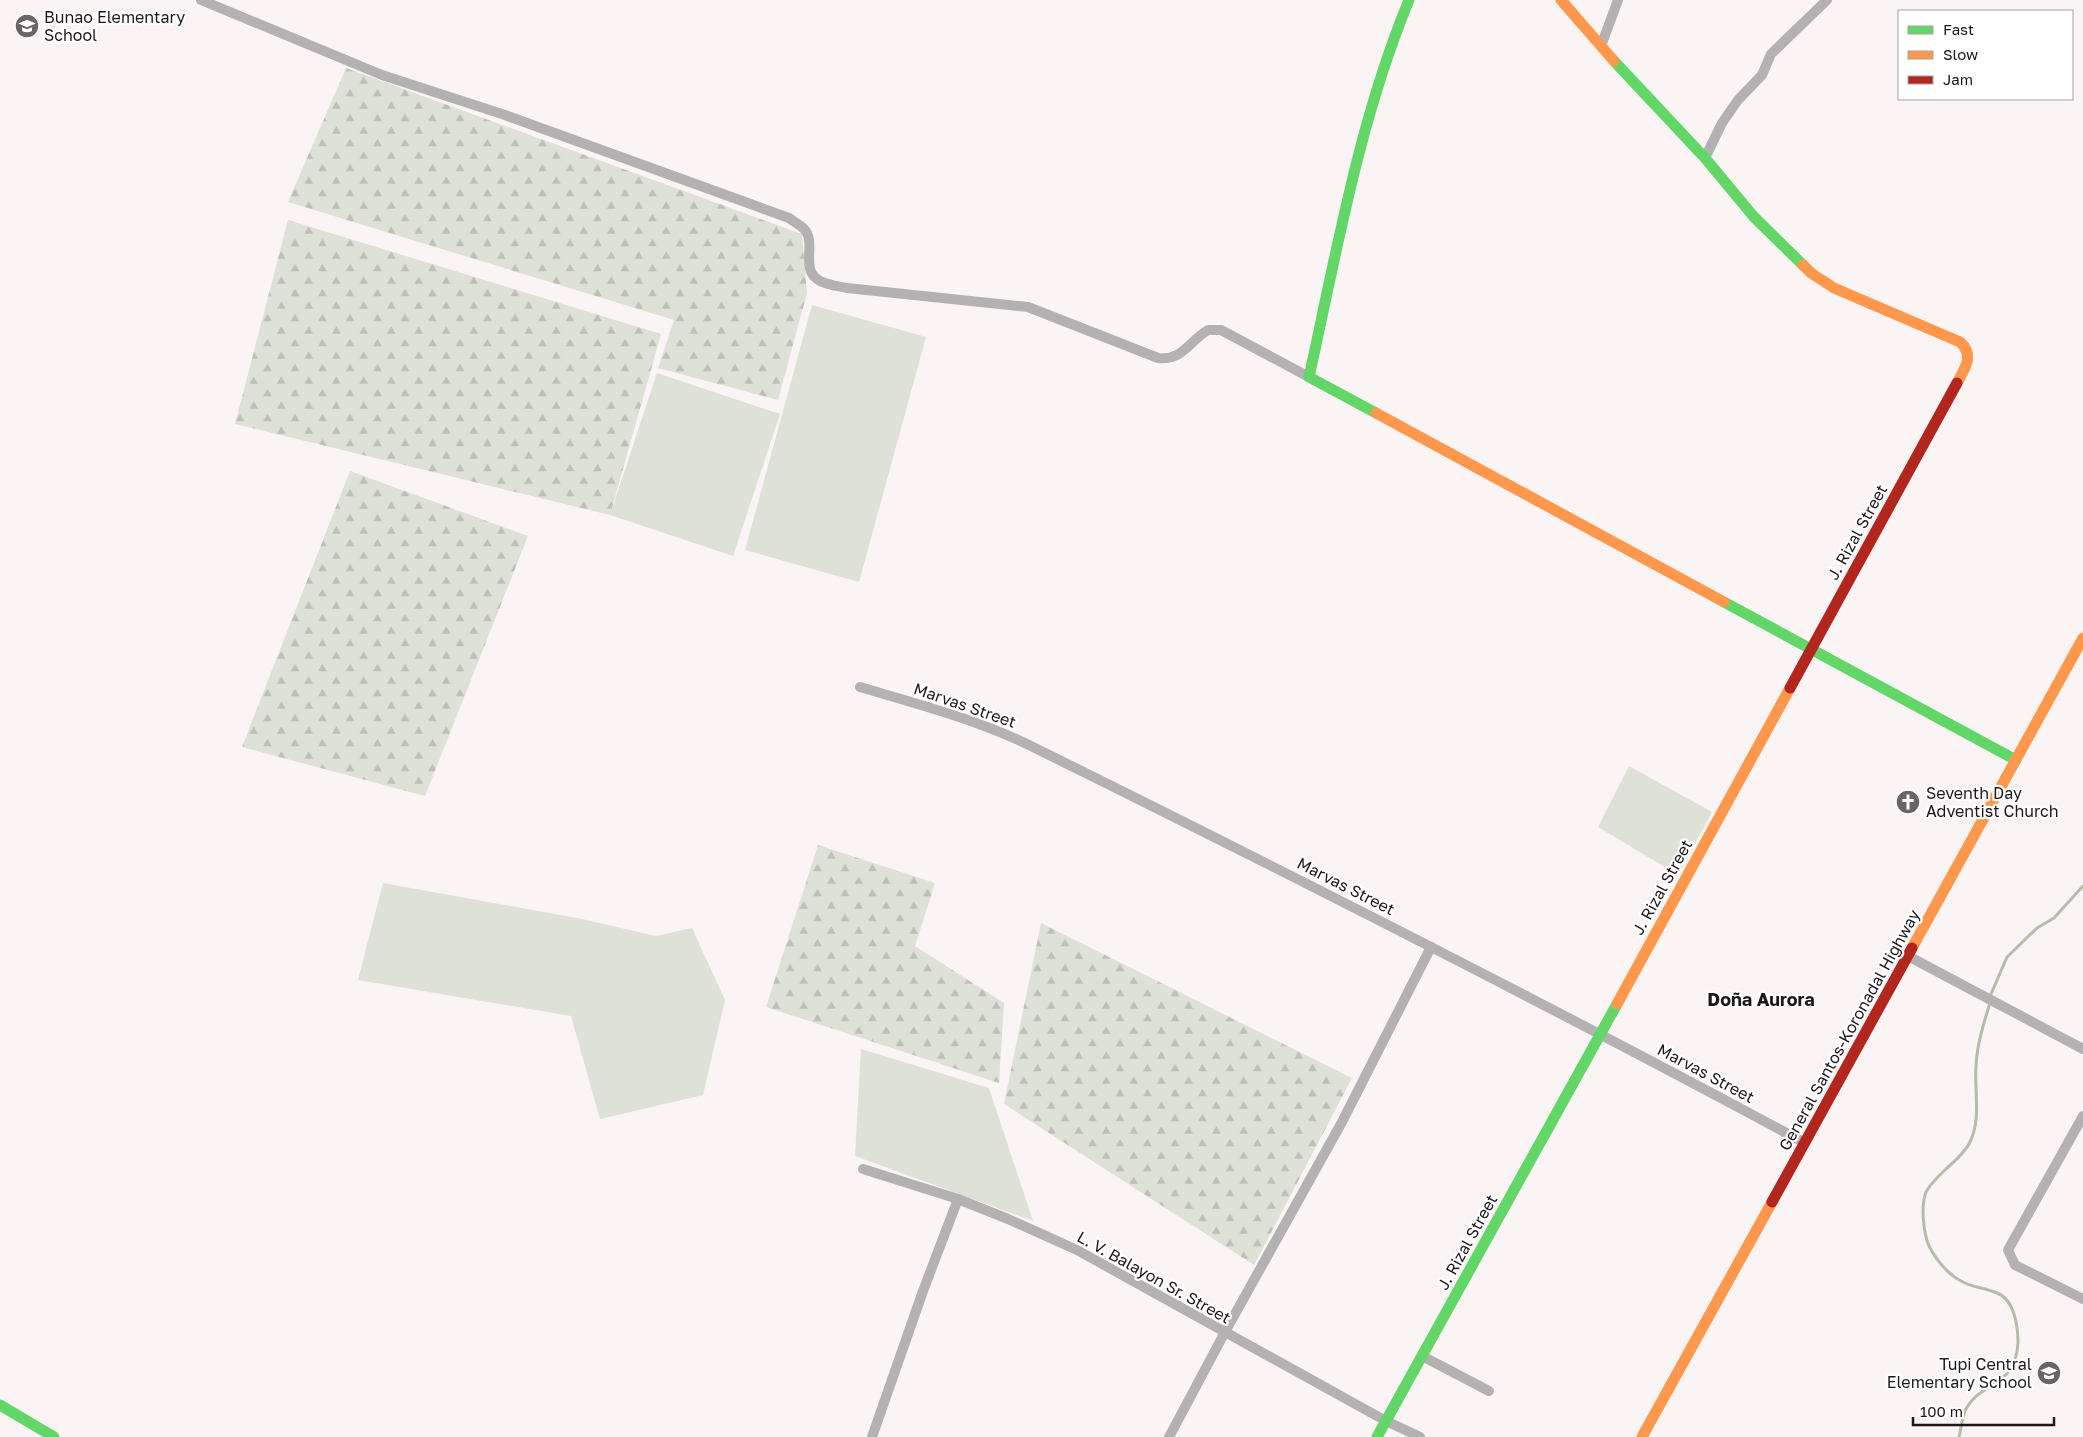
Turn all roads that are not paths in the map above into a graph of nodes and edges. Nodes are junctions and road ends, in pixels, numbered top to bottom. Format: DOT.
graph roads {
  1 [pos="201,0"];
  2 [pos="1409,0"];
  3 [pos="1561,0"];
  4 [pos="1618,0"];
  5 [pos="1828,0"];
  6 [pos="1601,46"];
  7 [pos="1705,158"];
  8 [pos="1309,377"];
  9 [pos="2083,638"];
  10 [pos="1811,649"];
  11 [pos="860,687"];
  12 [pos="2016,760"];
  13 [pos="1431,947"];
  14 [pos="1908,956"];
  15 [pos="1601,1033"];
  16 [pos="2083,1049"];
  17 [pos="2083,1116"];
  18 [pos="1805,1143"];
  19 [pos="863,1169"];
  20 [pos="958,1199"];
  21 [pos="2083,1299"];
  22 [pos="1225,1332"];
  23 [pos="1422,1356"];
  24 [pos="1489,1391"];
  25 [pos="0,1405"];
  26 [pos="1386,1421"];
  27 [pos="54,1437"];
  28 [pos="872,1437"];
  29 [pos="1169,1437"];
  30 [pos="1377,1437"];
  31 [pos="1420,1437"];
  32 [pos="1642,1437"];
  1 -- 8 [label="street"];
  2 -- 8 [label="main road"];
  3 -- 6 [label="main road"];
  4 -- 6 [label="street"];
  5 -- 7 [label="street"];
  6 -- 7 [label="main road"];
  7 -- 10 [label="main road, J. Rizal Street"];
  8 -- 10 [label="main road"];
  9 -- 12 [label="main road, General Santos-Koronadal Highway"];
  10 -- 12 [label="main road"];
  10 -- 15 [label="main road, J. Rizal Street"];
  11 -- 13 [label="street, Marvas Street"];
  12 -- 14 [label="main road, General Santos-Koronadal Highway"];
  13 -- 15 [label="street, Marvas Street"];
  13 -- 22 [label="street"];
  14 -- 16 [label="street"];
  14 -- 18 [label="main road, General Santos-Koronadal Highway"];
  15 -- 18 [label="street, Marvas Street"];
  15 -- 23 [label="main road, J. Rizal Street"];
  17 -- 21 [label="street"];
  18 -- 32 [label="main road, General Santos-Koronadal Highway"];
  19 -- 20 [label="street, L. V. Balayon Sr. Street"];
  20 -- 22 [label="street, L. V. Balayon Sr. Street"];
  20 -- 28 [label="street"];
  22 -- 26 [label="street, L. V. Balayon Sr. Street"];
  22 -- 29 [label="street"];
  23 -- 24 [label="street"];
  23 -- 26 [label="main road, J. Rizal Street"];
  25 -- 27 [label="main road"];
  26 -- 30 [label="main road, J. Rizal Street"];
  26 -- 31 [label="street, L. V. Balayon Sr. Street"];
}
